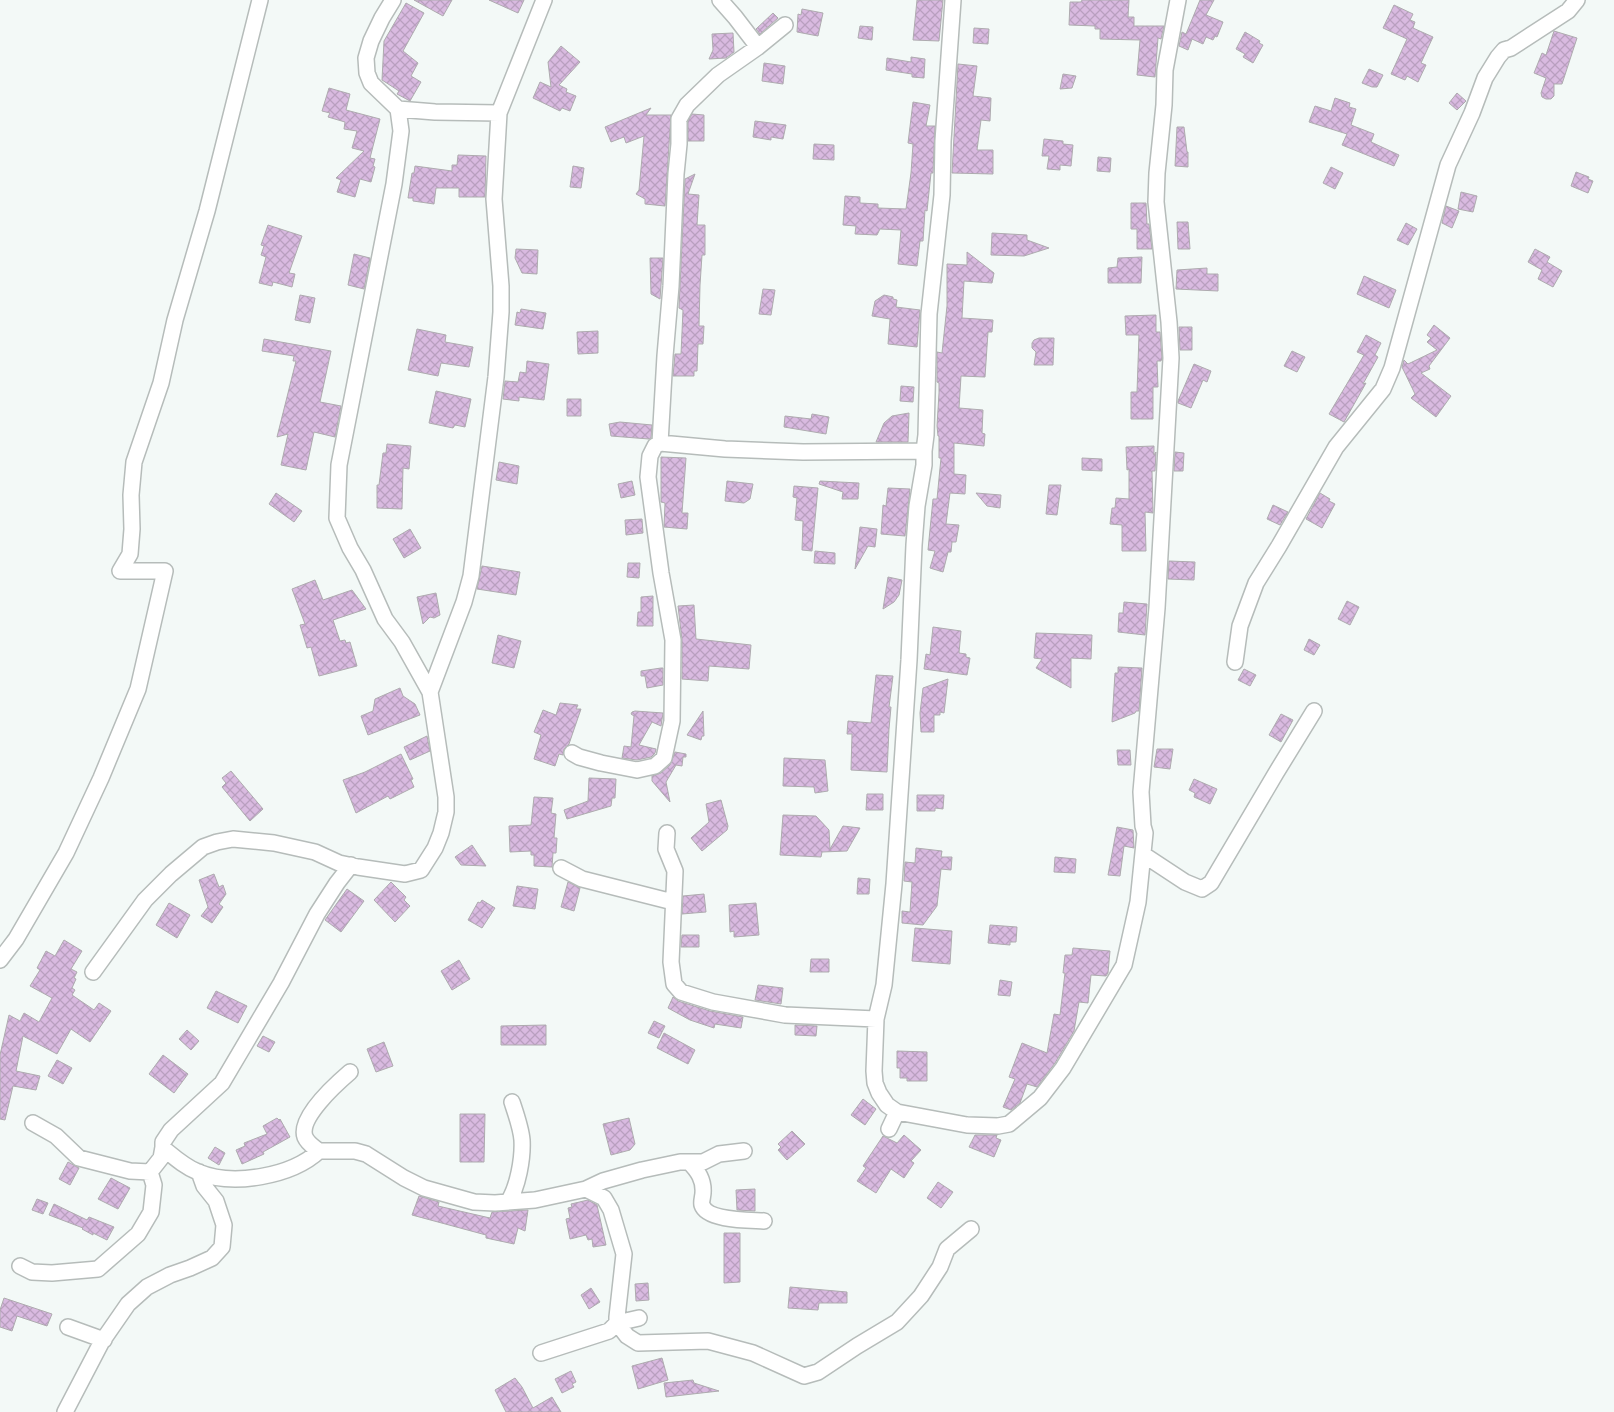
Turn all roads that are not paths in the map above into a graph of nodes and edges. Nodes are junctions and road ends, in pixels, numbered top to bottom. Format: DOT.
graph roads {
  1 [pos="260,0"];
  2 [pos="394,0"];
  3 [pos="544,0"];
  4 [pos="720,0"];
  5 [pos="953,0"];
  6 [pos="1178,0"];
  7 [pos="1577,0"];
  8 [pos="785,25"];
  9 [pos="758,47"];
  10 [pos="398,109"];
  11 [pos="499,112"];
  12 [pos="660,443"];
  13 [pos="924,450"];
  14 [pos="1235,662"];
  15 [pos="430,692"];
  16 [pos="1314,711"];
  17 [pos="572,753"];
  18 [pos="667,833"];
  19 [pos="1144,855"];
  20 [pos="351,866"];
  21 [pos="561,868"];
  22 [pos="673,902"];
  23 [pos="0,960"];
  24 [pos="93,972"];
  25 [pos="876,1019"];
  26 [pos="350,1072"];
  27 [pos="512,1102"];
  28 [pos="897,1112"];
  29 [pos="33,1123"];
  30 [pos="890,1129"];
  31 [pos="164,1147"];
  32 [pos="319,1151"];
  33 [pos="744,1151"];
  34 [pos="689,1162"];
  35 [pos="150,1172"];
  36 [pos="199,1172"];
  37 [pos="586,1189"];
  38 [pos="508,1202"];
  39 [pos="764,1221"];
  40 [pos="971,1229"];
  41 [pos="20,1266"];
  42 [pos="639,1318"];
  43 [pos="617,1323"];
  44 [pos="68,1327"];
  45 [pos="104,1340"];
  46 [pos="541,1353"];
  47 [pos="65,1412"];
  1 -- 23 [label="street"];
  2 -- 10 [label="street"];
  3 -- 11 [label="street"];
  4 -- 9 [label="street"];
  5 -- 13 [label="street"];
  6 -- 19 [label="street"];
  7 -- 14 [label="street"];
  8 -- 9 [label="street"];
  9 -- 12 [label="street"];
  10 -- 11 [label="street"];
  10 -- 15 [label="street"];
  11 -- 15 [label="street"];
  12 -- 13 [label="street"];
  12 -- 17 [label="street"];
  13 -- 25 [label="street"];
  15 -- 20 [label="street"];
  16 -- 19 [label="street"];
  18 -- 22 [label="street"];
  19 -- 28 [label="street"];
  20 -- 24 [label="street"];
  20 -- 31 [label="street"];
  21 -- 22 [label="street"];
  22 -- 25 [label="street"];
  25 -- 28 [label="street"];
  26 -- 32 [label="street"];
  27 -- 38 [label="street"];
  28 -- 30 [label="street"];
  29 -- 35 [label="street"];
  31 -- 35 [label="street"];
  31 -- 36 [label="street"];
  32 -- 36 [label="street"];
  32 -- 38 [label="street"];
  33 -- 34 [label="street"];
  34 -- 37 [label="street"];
  34 -- 39 [label="street"];
  35 -- 41 [label="street"];
  36 -- 45 [label="street"];
  37 -- 38 [label="street"];
  37 -- 43 [label="street"];
  40 -- 43 [label="street"];
  42 -- 43 [label="street"];
  43 -- 46 [label="street"];
  44 -- 45 [label="street"];
  45 -- 47 [label="street"];
}
